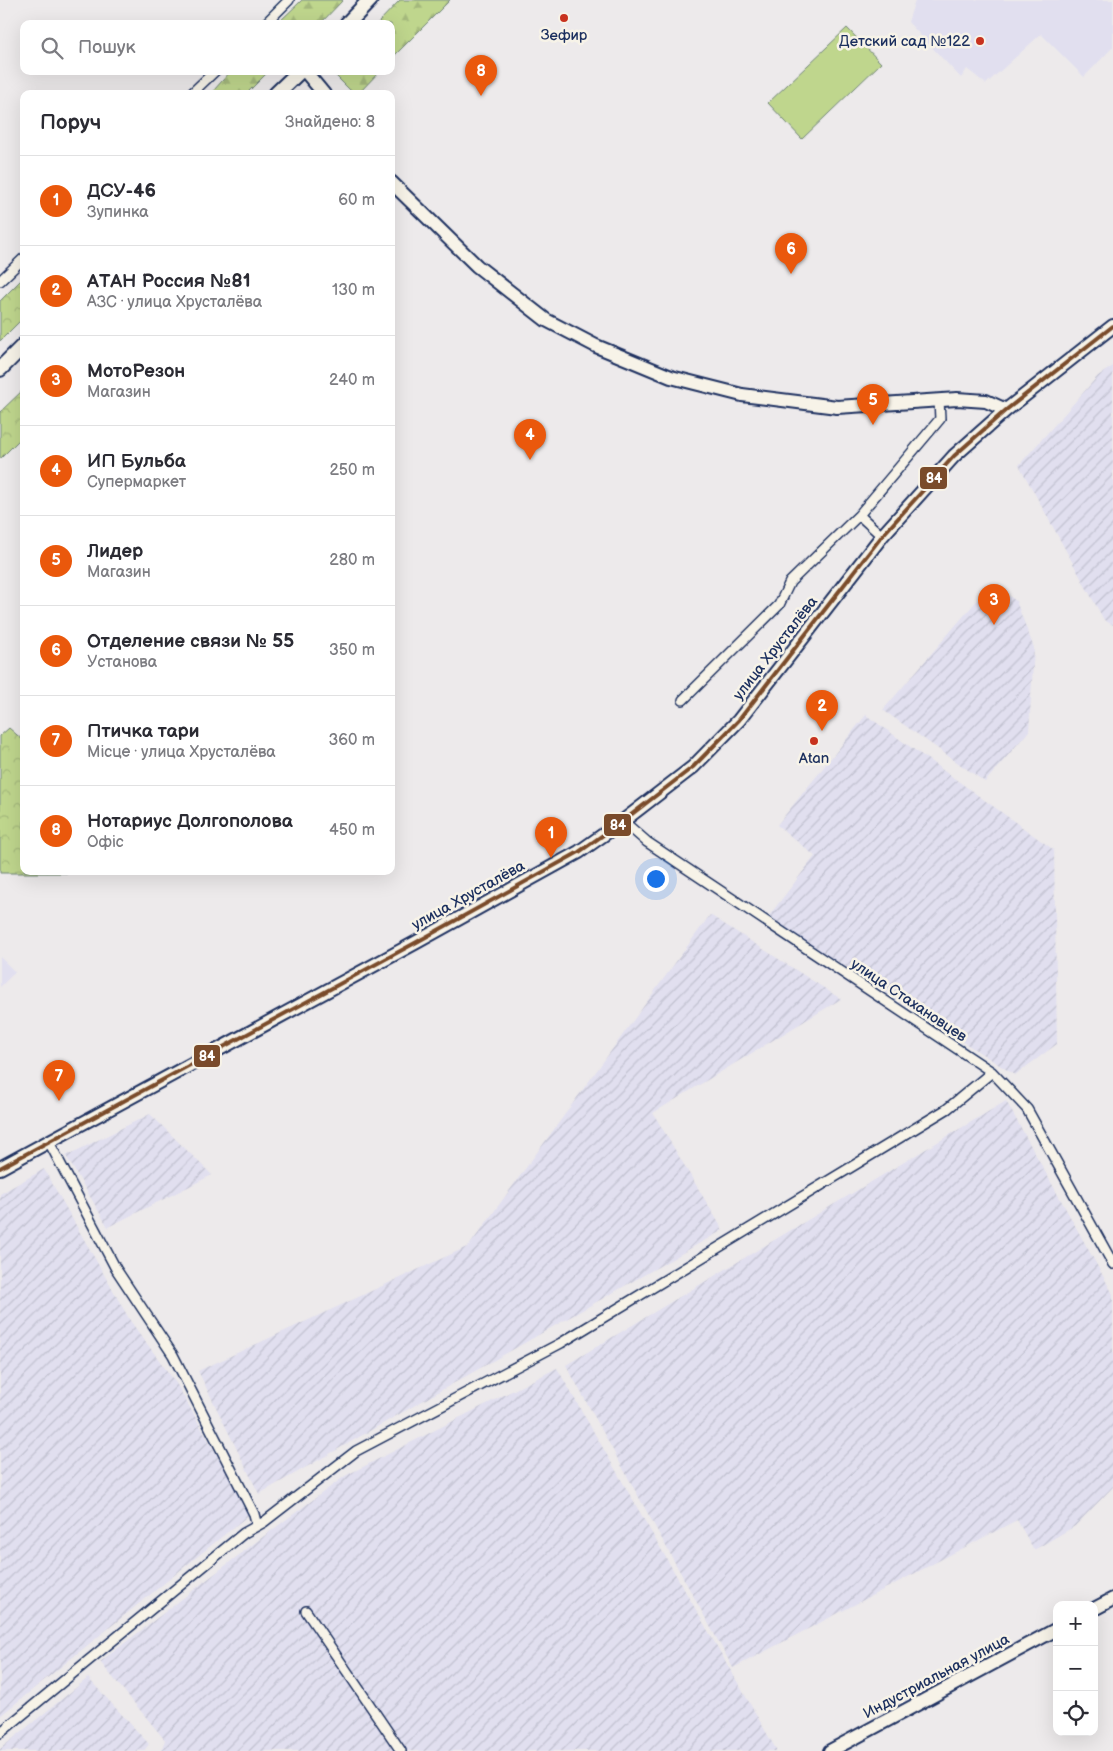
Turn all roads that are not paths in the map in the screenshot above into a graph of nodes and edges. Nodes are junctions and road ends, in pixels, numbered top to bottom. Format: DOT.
graph roads {
  1 [pos="289,0"];
  2 [pos="370,0"];
  3 [pos="269,20"];
  4 [pos="351,20"];
  5 [pos="211,75"];
  6 [pos="296,75"];
  7 [pos="308,75"];
  8 [pos="195,90"];
  9 [pos="280,90"];
  10 [pos="321,90"];
  11 [pos="395,186"];
  12 [pos="20,262"];
  13 [pos="0,282"];
  14 [pos="1113,326"];
  15 [pos="20,349"];
  16 [pos="0,369"];
  17 [pos="940,400"];
  18 [pos="1006,410"];
  19 [pos="859,516"];
  20 [pos="882,536"];
  21 [pos="683,700"];
  22 [pos="623,821"];
  23 [pos="992,1072"];
  24 [pos="49,1142"];
  25 [pos="0,1168"];
  26 [pos="1113,1264"];
  27 [pos="257,1526"];
  28 [pos="1113,1599"];
  29 [pos="1098,1607"];
  30 [pos="306,1611"];
  31 [pos="1053,1631"];
  32 [pos="0,1733"];
  33 [pos="402,1751"];
  34 [pos="830,1751"];
  1 -- 3 [label="street"];
  2 -- 4 [label="main road"];
  5 -- 8 [label="street"];
  6 -- 9 [label="main road"];
  7 -- 10 [label="main road"];
  11 -- 17 [label="main road"];
  12 -- 13 [label="street"];
  14 -- 18 [label="main road, улица Хрусталёва"];
  15 -- 16 [label="main road"];
  17 -- 18 [label="main road"];
  17 -- 19 [label="street"];
  18 -- 20 [label="main road, улица Хрусталёва"];
  19 -- 20 [label="street"];
  19 -- 21 [label="street"];
  20 -- 22 [label="main road, улица Хрусталёва"];
  22 -- 23 [label="street, улица Стахановцев"];
  22 -- 24 [label="main road, улица Хрусталёва"];
  23 -- 26 [label="street, улица Стахановцев"];
  23 -- 27 [label="street"];
  24 -- 25 [label="main road, улица Хрусталёва"];
  24 -- 27 [label="street"];
  27 -- 32 [label="street"];
  28 -- 29 [label="main road"];
  30 -- 33 [label="street"];
  31 -- 34 [label="main road, Индустриальная улица"];
}
